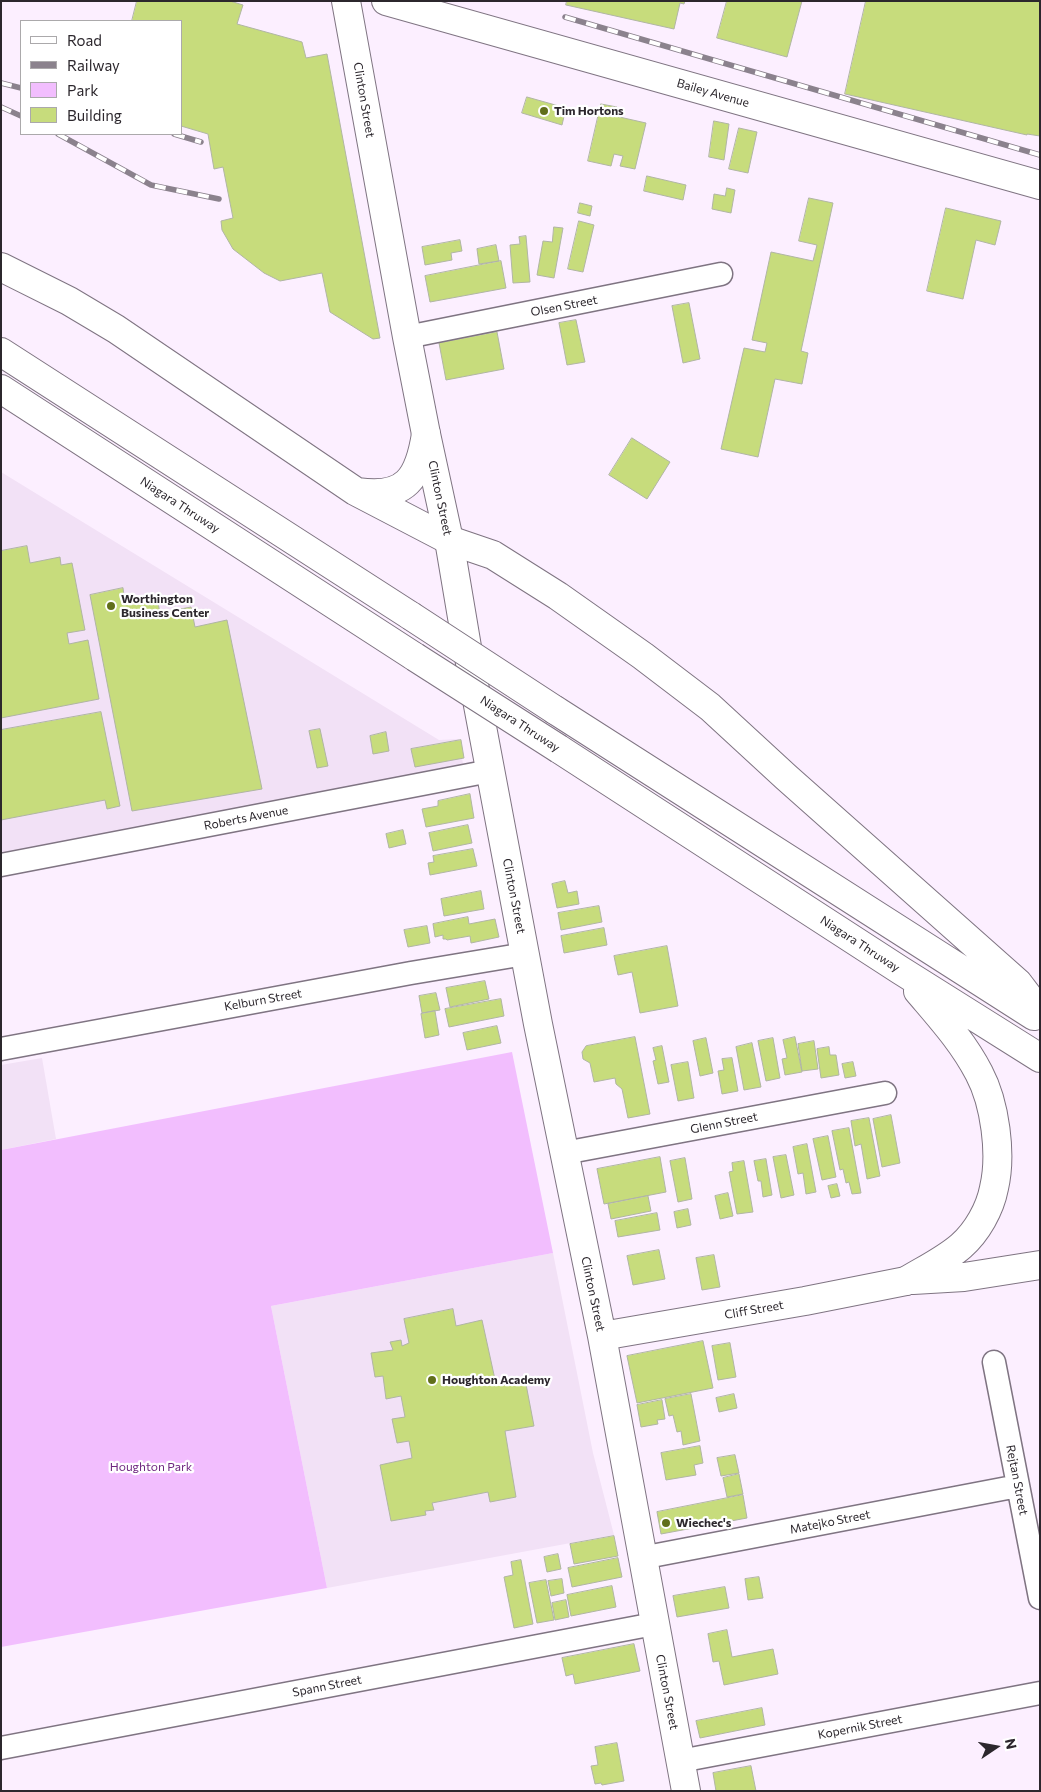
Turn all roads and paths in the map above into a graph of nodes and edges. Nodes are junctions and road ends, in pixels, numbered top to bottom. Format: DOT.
graph roads {
  1 [pos="346,1"];
  2 [pos="386,1"];
  3 [pos="1040,185"];
  4 [pos="1,267"];
  5 [pos="721,274"];
  6 [pos="408,337"];
  7 [pos="1,352"];
  8 [pos="1,389"];
  9 [pos="426,434"];
  10 [pos="355,491"];
  11 [pos="449,540"];
  12 [pos="490,770"];
  13 [pos="1,865"];
  14 [pos="525,954"];
  15 [pos="900,970"];
  16 [pos="1040,1012"];
  17 [pos="1040,1020"];
  18 [pos="1,1049"];
  19 [pos="1040,1058"];
  20 [pos="884,1093"];
  21 [pos="564,1153"];
  22 [pos="1040,1265"];
  23 [pos="906,1281"];
  24 [pos="602,1336"];
  25 [pos="994,1362"];
  26 [pos="1018,1486"];
  27 [pos="642,1558"];
  28 [pos="1040,1598"];
  29 [pos="654,1624"];
  30 [pos="1040,1693"];
  31 [pos="1,1748"];
  32 [pos="680,1761"];
  33 [pos="686,1791"];
  1 -- 6 [label="main road, Clinton Street"];
  2 -- 3 [label="main road, Bailey Avenue"];
  4 -- 10 [label="main road"];
  5 -- 6 [label="street, Olsen Street"];
  6 -- 9 [label="main road, Clinton Street"];
  7 -- 17 [label="main road, bridge"];
  8 -- 15 [label="main road, Niagara Thruway, bridge"];
  9 -- 10 [label="main road"];
  9 -- 11 [label="main road, Clinton Street"];
  10 -- 11 [label="main road"];
  11 -- 12 [label="main road, Clinton Street"];
  11 -- 16 [label="main road"];
  12 -- 13 [label="street, Roberts Avenue"];
  12 -- 14 [label="main road, Clinton Street"];
  14 -- 18 [label="street, Kelburn Street"];
  14 -- 21 [label="main road, Clinton Street"];
  15 -- 19 [label="main road, Niagara Thruway"];
  15 -- 23 [label="main road"];
  20 -- 21 [label="street, Glenn Street"];
  21 -- 24 [label="main road, Clinton Street"];
  22 -- 23 [label="main road, Cliff Street"];
  23 -- 24 [label="main road, Cliff Street"];
  24 -- 27 [label="main road, Clinton Street"];
  25 -- 26 [label="street, Rejtan Street"];
  26 -- 27 [label="street, Matejko Street"];
  26 -- 28 [label="street, Rejtan Street"];
  27 -- 29 [label="main road, Clinton Street"];
  29 -- 31 [label="street, Spann Street"];
  29 -- 32 [label="main road, Clinton Street"];
  30 -- 32 [label="street, Kopernik Street"];
  32 -- 33 [label="main road, Clinton Street"];
}
